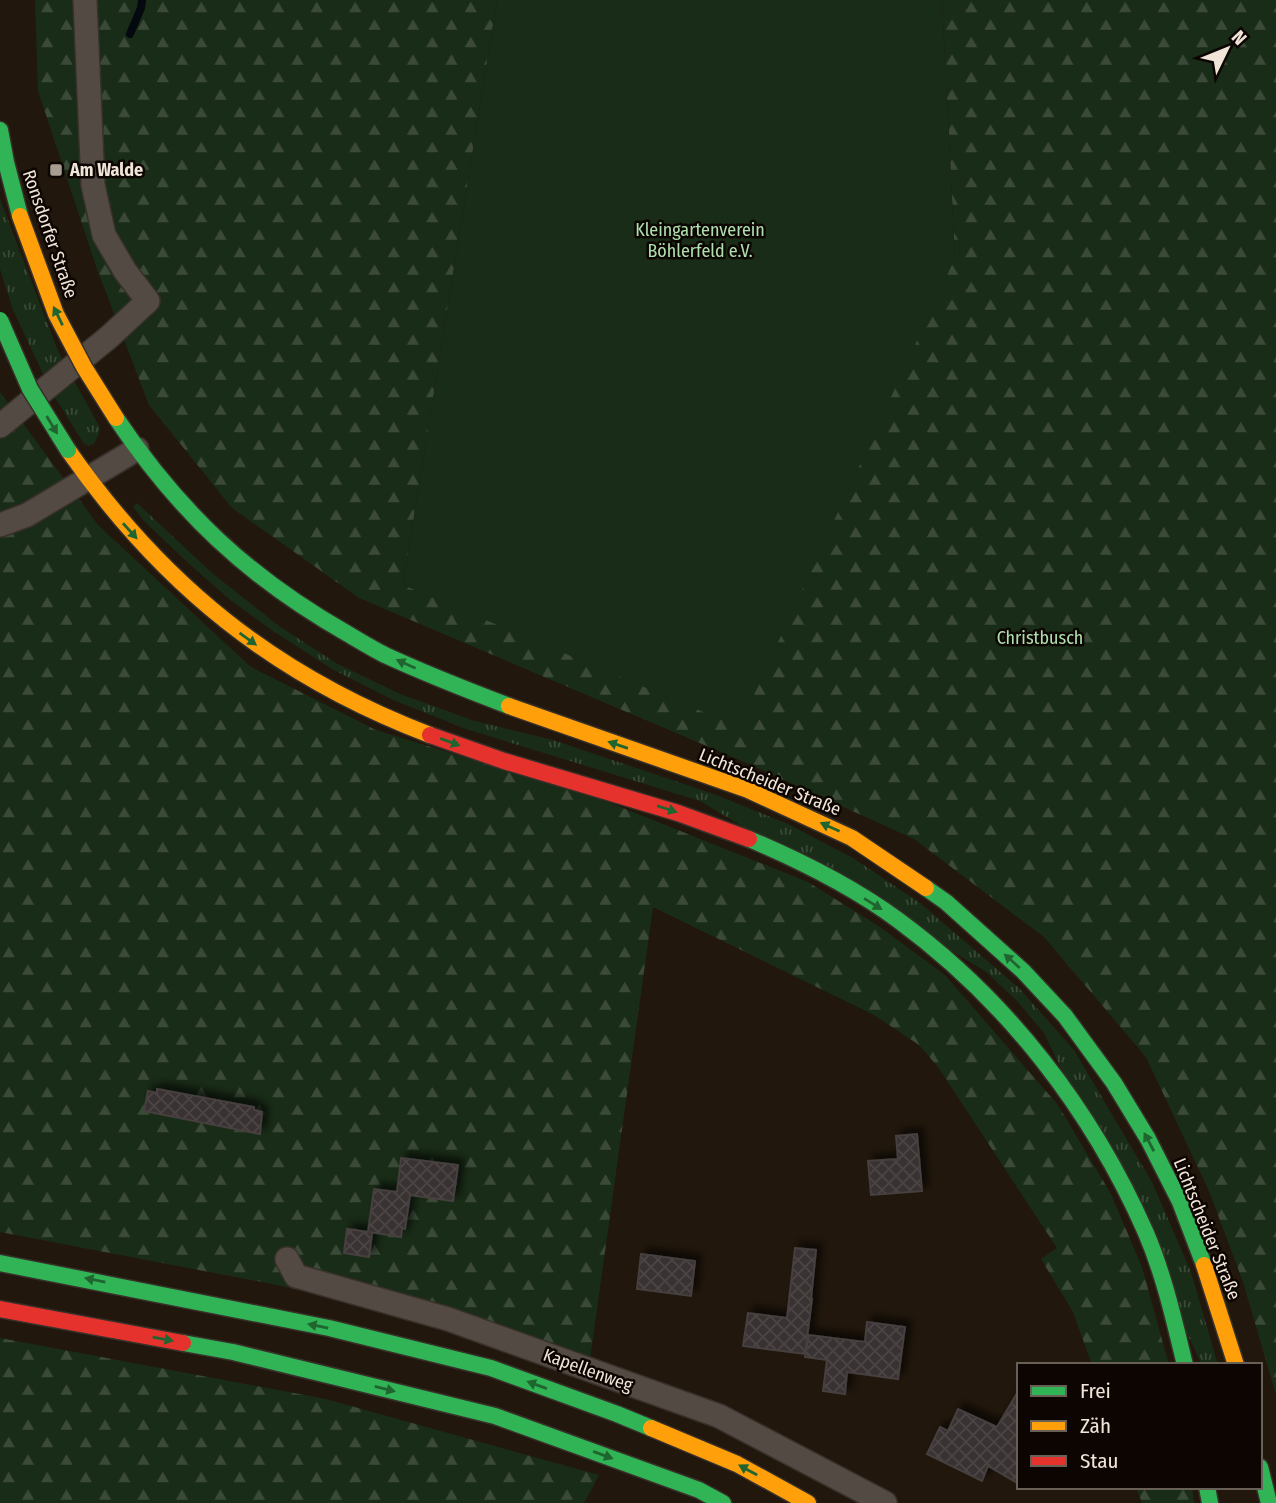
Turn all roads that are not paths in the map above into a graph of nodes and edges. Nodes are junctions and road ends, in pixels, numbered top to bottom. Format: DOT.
graph roads {
  1 [pos="85,0"];
  2 [pos="0,130"];
  3 [pos="0,320"];
  4 [pos="116,418"];
  5 [pos="0,426"];
  6 [pos="137,449"];
  7 [pos="88,478"];
  8 [pos="0,525"];
  9 [pos="287,1259"];
  10 [pos="0,1263"];
  11 [pos="0,1309"];
  12 [pos="1184,1363"];
  13 [pos="1235,1363"];
  14 [pos="1262,1475"];
  15 [pos="723,1503"];
  16 [pos="808,1503"];
  17 [pos="885,1503"];
  18 [pos="1269,1503"];
  1 -- 5 [label="street"];
  4 -- 2 [label="main road, Ronsdorfer Straße, one-way, bridge"];
  3 -- 7 [label="main road, one-way, bridge"];
  4 -- 6 [label="main road, Lichtscheider Straße"];
  6 -- 7 [label="street"];
  13 -- 6 [label="main road, Lichtscheider Straße, one-way"];
  7 -- 8 [label="street"];
  7 -- 12 [label="main road, one-way"];
  9 -- 17 [label="street, Kapellenweg"];
  16 -- 10 [label="main road, one-way"];
  11 -- 15 [label="main road, one-way"];
  14 -- 18 [label="main road"];
}
